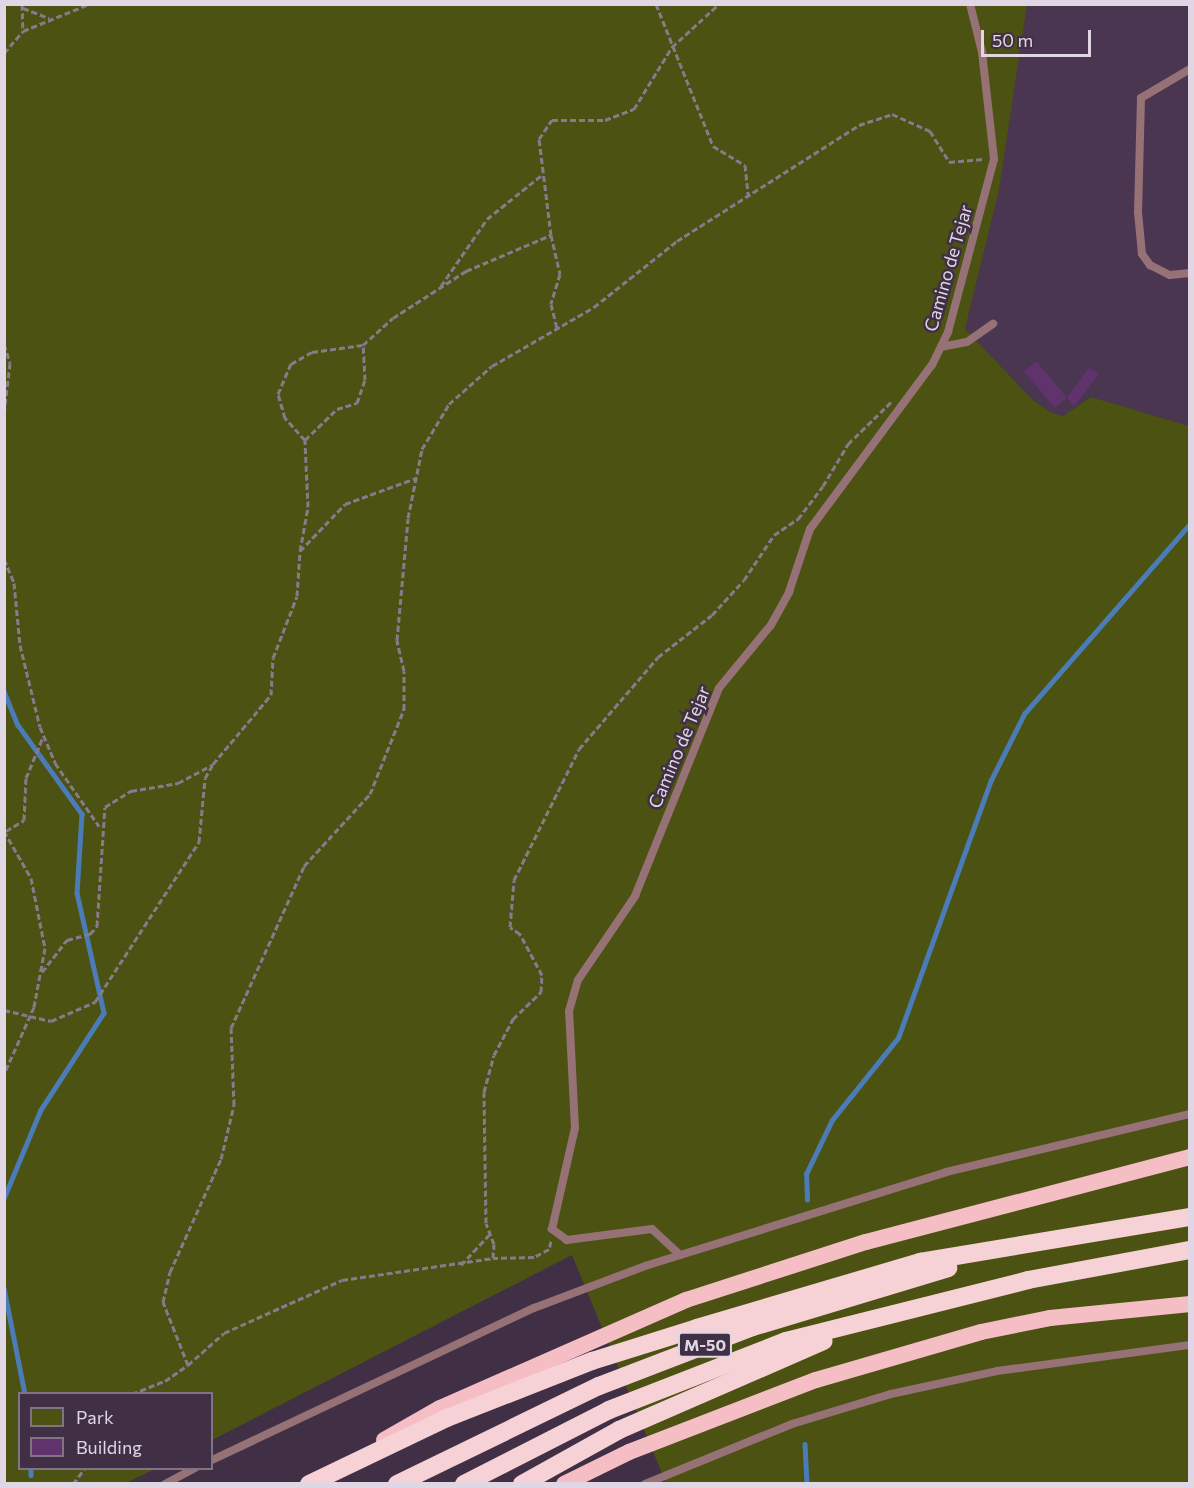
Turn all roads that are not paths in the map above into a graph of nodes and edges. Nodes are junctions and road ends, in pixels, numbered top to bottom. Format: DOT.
graph roads {
  1 [pos="970,4"];
  2 [pos="1190,69"];
  3 [pos="1190,273"];
  4 [pos="993,324"];
  5 [pos="941,347"];
  6 [pos="1190,1114"];
  7 [pos="1190,1157"];
  8 [pos="1190,1217"];
  9 [pos="1028,1247"];
  10 [pos="1190,1250"];
  11 [pos="680,1255"];
  12 [pos="1190,1304"];
  13 [pos="890,1313"];
  14 [pos="1190,1345"];
  15 [pos="213,1460"];
  16 [pos="191,1470"];
  17 [pos="165,1484"];
  18 [pos="308,1484"];
  19 [pos="397,1484"];
  20 [pos="464,1484"];
  21 [pos="522,1484"];
  22 [pos="564,1484"];
  23 [pos="645,1484"];
  1 -- 5 [label="lane, Camino de Tejar"];
  2 -- 3 [label="lane"];
  4 -- 5 [label="lane"];
  5 -- 11 [label="lane, Camino de Tejar"];
  6 -- 11 [label="lane"];
  7 -- 18 [label="highway"];
  8 -- 9 [label="highway, M-50"];
  9 -- 18 [label="highway"];
  9 -- 19 [label="highway, M-50"];
  10 -- 13 [label="highway, M-50"];
  11 -- 15 [label="lane"];
  12 -- 22 [label="highway"];
  13 -- 20 [label="highway, M-50"];
  13 -- 21 [label="highway"];
  14 -- 23 [label="lane"];
  16 -- 17 [label="lane"];
}
